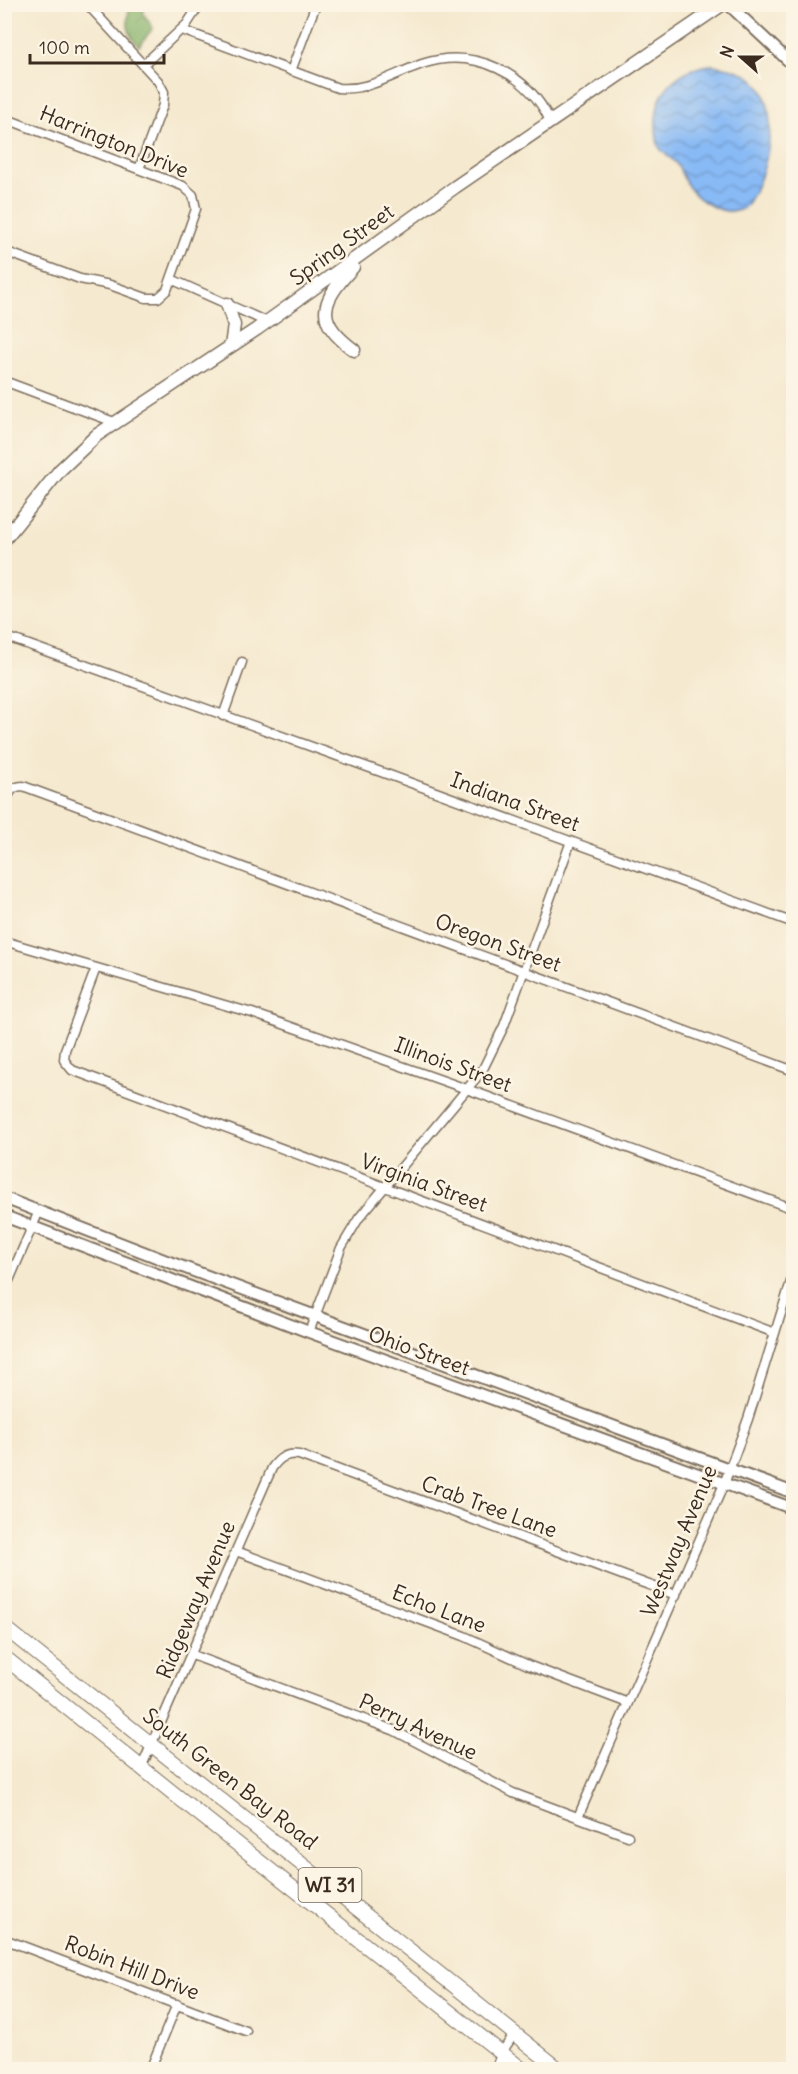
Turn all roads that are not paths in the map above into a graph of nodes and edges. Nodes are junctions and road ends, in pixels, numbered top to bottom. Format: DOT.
graph roads {
  1 [pos="87,4"];
  2 [pos="200,4"];
  3 [pos="316,4"];
  4 [pos="725,4"];
  5 [pos="182,30"];
  6 [pos="143,65"];
  7 [pos="794,66"];
  8 [pos="291,71"];
  9 [pos="4,118"];
  10 [pos="550,121"];
  11 [pos="139,169"];
  12 [pos="368,250"];
  13 [pos="4,251"];
  14 [pos="171,279"];
  15 [pos="227,304"];
  16 [pos="267,322"];
  17 [pos="231,346"];
  18 [pos="354,350"];
  19 [pos="4,381"];
  20 [pos="114,422"];
  21 [pos="4,540"];
  22 [pos="4,636"];
  23 [pos="242,662"];
  24 [pos="224,716"];
  25 [pos="4,807"];
  26 [pos="571,841"];
  27 [pos="794,923"];
  28 [pos="4,941"];
  29 [pos="96,968"];
  30 [pos="523,971"];
  31 [pos="794,1071"];
  32 [pos="466,1089"];
  33 [pos="384,1187"];
  34 [pos="4,1198"];
  35 [pos="794,1209"];
  36 [pos="39,1211"];
  37 [pos="4,1216"];
  38 [pos="33,1226"];
  39 [pos="140,1251"];
  40 [pos="135,1265"];
  41 [pos="794,1272"];
  42 [pos="229,1284"];
  43 [pos="4,1292"];
  44 [pos="223,1299"];
  45 [pos="315,1315"];
  46 [pos="309,1332"];
  47 [pos="775,1334"];
  48 [pos="454,1367"];
  49 [pos="448,1383"];
  50 [pos="578,1413"];
  51 [pos="572,1428"];
  52 [pos="289,1455"];
  53 [pos="730,1469"];
  54 [pos="724,1484"];
  55 [pos="794,1493"];
  56 [pos="794,1509"];
  57 [pos="237,1551"];
  58 [pos="676,1595"];
  59 [pos="4,1627"];
  60 [pos="192,1655"];
  61 [pos="4,1658"];
  62 [pos="628,1703"];
  63 [pos="152,1744"];
  64 [pos="142,1767"];
  65 [pos="578,1817"];
  66 [pos="628,1836"];
  67 [pos="4,1939"];
  68 [pos="177,2004"];
  69 [pos="246,2031"];
  70 [pos="515,2033"];
  71 [pos="502,2052"];
  72 [pos="150,2070"];
  73 [pos="495,2070"];
  74 [pos="523,2070"];
  75 [pos="560,2070"];
  1 -- 6 [label="street"];
  2 -- 5 [label="street"];
  3 -- 8 [label="street"];
  4 -- 7 [label="street"];
  4 -- 10 [label="main road, Spring Street"];
  5 -- 6 [label="street"];
  5 -- 8 [label="street"];
  6 -- 11 [label="street"];
  8 -- 10 [label="street"];
  9 -- 11 [label="street, Harrington Drive"];
  10 -- 12 [label="main road, Spring Street"];
  11 -- 14 [label="street, Harrington Drive"];
  12 -- 16 [label="main road, Spring Street"];
  12 -- 18 [label="main road"];
  13 -- 14 [label="street"];
  14 -- 15 [label="street"];
  15 -- 16 [label="street"];
  15 -- 17 [label="main road"];
  16 -- 17 [label="main road, Spring Street"];
  17 -- 20 [label="main road, Spring Street"];
  19 -- 20 [label="street"];
  20 -- 21 [label="main road, Spring Street"];
  22 -- 24 [label="street, Indiana Street"];
  23 -- 24 [label="street"];
  24 -- 26 [label="street, Indiana Street"];
  25 -- 30 [label="street, Oregon Street"];
  26 -- 27 [label="street, Indiana Street"];
  26 -- 30 [label="street"];
  28 -- 29 [label="street, Illinois Street"];
  29 -- 32 [label="street, Illinois Street"];
  29 -- 33 [label="street, Virginia Street"];
  30 -- 31 [label="street, Oregon Street"];
  30 -- 32 [label="street"];
  32 -- 33 [label="street"];
  32 -- 35 [label="street, Illinois Street"];
  33 -- 45 [label="street"];
  33 -- 47 [label="street, Virginia Street"];
  34 -- 36 [label="street, Ohio Street"];
  36 -- 38 [label="street"];
  36 -- 39 [label="street, Ohio Street"];
  37 -- 38 [label="street, Ohio Street"];
  38 -- 40 [label="street, Ohio Street"];
  38 -- 43 [label="street"];
  39 -- 40 [label="street"];
  39 -- 42 [label="street, Ohio Street"];
  40 -- 44 [label="street, Ohio Street"];
  41 -- 47 [label="street, Westway Avenue"];
  42 -- 44 [label="street"];
  42 -- 45 [label="street, Ohio Street"];
  44 -- 46 [label="street, Ohio Street"];
  45 -- 46 [label="street"];
  45 -- 48 [label="street, Ohio Street"];
  46 -- 49 [label="street, Ohio Street"];
  47 -- 53 [label="street, Westway Avenue"];
  48 -- 49 [label="street"];
  48 -- 50 [label="street, Ohio Street"];
  49 -- 51 [label="street, Ohio Street"];
  50 -- 51 [label="street"];
  50 -- 53 [label="street, Ohio Street"];
  51 -- 54 [label="street, Ohio Street"];
  52 -- 57 [label="street, Ridgeway Avenue"];
  52 -- 58 [label="street, Crab Tree Lane"];
  53 -- 54 [label="street, Westway Avenue"];
  53 -- 55 [label="street, Ohio Street"];
  54 -- 56 [label="street, Ohio Street"];
  54 -- 58 [label="street, Westway Avenue"];
  57 -- 60 [label="street, Ridgeway Avenue"];
  57 -- 62 [label="street, Echo Lane"];
  58 -- 62 [label="street, Westway Avenue"];
  59 -- 63 [label="main road, South Green Bay Road / WI 31"];
  60 -- 63 [label="street, Ridgeway Avenue"];
  60 -- 65 [label="street, Perry Avenue"];
  61 -- 64 [label="main road, WI 31"];
  62 -- 65 [label="street, Westway Avenue"];
  63 -- 64 [label="street, Ridgeway Avenue"];
  63 -- 70 [label="main road, South Green Bay Road / WI 31"];
  64 -- 71 [label="main road, WI 31"];
  65 -- 66 [label="street, Perry Avenue"];
  67 -- 68 [label="street, Robin Hill Drive"];
  68 -- 69 [label="street, Robin Hill Drive"];
  68 -- 72 [label="street"];
  70 -- 71 [label="street"];
  70 -- 75 [label="main road, South Green Bay Road / WI 31"];
  71 -- 73 [label="street"];
  71 -- 74 [label="main road, WI 31"];
}
